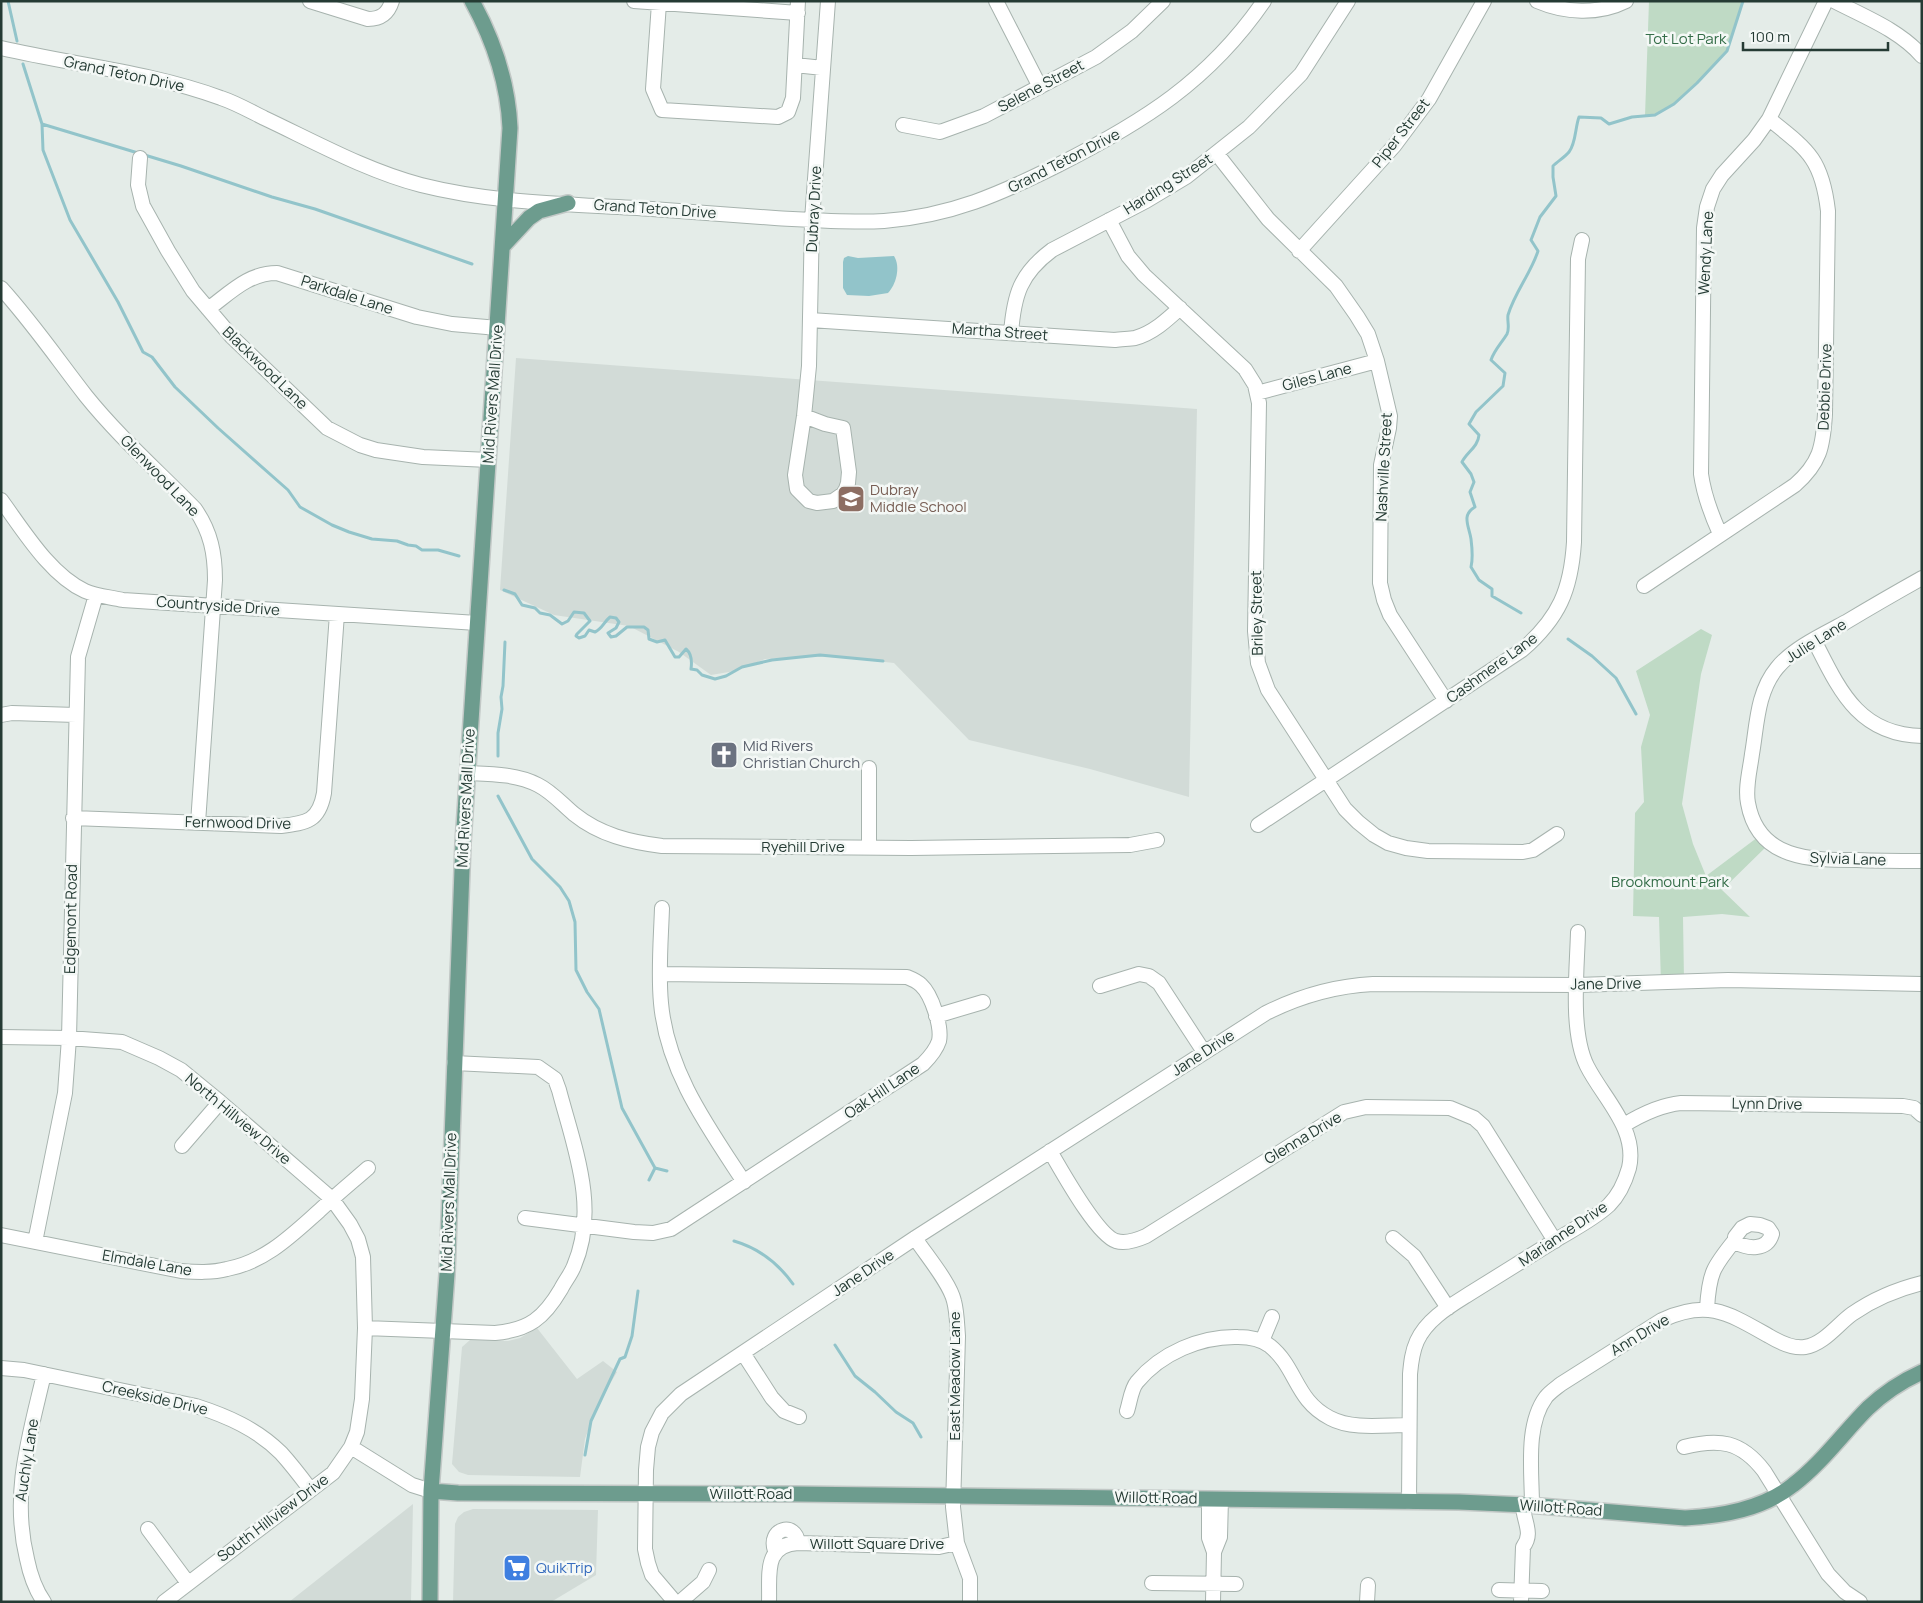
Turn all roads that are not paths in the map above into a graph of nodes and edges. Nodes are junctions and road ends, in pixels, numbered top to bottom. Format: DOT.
graph roads {
  1 [pos="310,1"];
  2 [pos="392,1"];
  3 [pos="472,1"];
  4 [pos="634,1"];
  5 [pos="828,1"];
  6 [pos="996,1"];
  7 [pos="1163,1"];
  8 [pos="1264,1"];
  9 [pos="1348,1"];
  10 [pos="1484,1"];
  11 [pos="1537,1"];
  12 [pos="1626,1"];
  13 [pos="1826,1"];
  14 [pos="1834,1"];
  15 [pos="659,3"];
  16 [pos="1579,6"];
  17 [pos="798,7"];
  18 [pos="1,48"];
  19 [pos="1922,56"];
  20 [pos="795,66"];
  21 [pos="823,68"];
  22 [pos="1040,87"];
  23 [pos="1770,119"];
  24 [pos="903,125"];
  25 [pos="1217,154"];
  26 [pos="140,158"];
  27 [pos="506,199"];
  28 [pos="568,204"];
  29 [pos="812,220"];
  30 [pos="1109,220"];
  31 [pos="1582,240"];
  32 [pos="503,246"];
  33 [pos="1299,251"];
  34 [pos="1,288"];
  35 [pos="1180,308"];
  36 [pos="208,310"];
  37 [pos="810,320"];
  38 [pos="498,328"];
  39 [pos="1011,333"];
  40 [pos="1377,361"];
  41 [pos="1257,393"];
  42 [pos="804,416"];
  43 [pos="489,460"];
  44 [pos="1,500"];
  45 [pos="1720,534"];
  46 [pos="1922,578"];
  47 [pos="1644,586"];
  48 [pos="96,595"];
  49 [pos="213,605"];
  50 [pos="336,614"];
  51 [pos="477,623"];
  52 [pos="1814,640"];
  53 [pos="1446,701"];
  54 [pos="76,714"];
  55 [pos="1,715"];
  56 [pos="1922,736"];
  57 [pos="869,768"];
  58 [pos="467,772"];
  59 [pos="1326,780"];
  60 [pos="74,818"];
  61 [pos="198,823"];
  62 [pos="1258,825"];
  63 [pos="1557,834"];
  64 [pos="1157,840"];
  65 [pos="869,848"];
  66 [pos="1776,848"];
  67 [pos="1922,861"];
  68 [pos="662,908"];
  69 [pos="1578,932"];
  70 [pos="661,974"];
  71 [pos="1922,984"];
  72 [pos="1577,985"];
  73 [pos="1100,986"];
  74 [pos="983,1002"];
  75 [pos="936,1016"];
  76 [pos="1,1037"];
  77 [pos="69,1038"];
  78 [pos="1204,1052"];
  79 [pos="454,1062"];
  80 [pos="220,1102"];
  81 [pos="1919,1110"];
  82 [pos="1624,1125"];
  83 [pos="182,1146"];
  84 [pos="1050,1151"];
  85 [pos="368,1168"];
  86 [pos="744,1182"];
  87 [pos="332,1199"];
  88 [pos="525,1218"];
  89 [pos="584,1226"];
  90 [pos="1,1235"];
  91 [pos="914,1238"];
  92 [pos="1393,1238"];
  93 [pos="1735,1240"];
  94 [pos="1555,1241"];
  95 [pos="36,1242"];
  96 [pos="1922,1283"];
  97 [pos="1448,1308"];
  98 [pos="1707,1309"];
  99 [pos="1272,1317"];
  100 [pos="365,1328"];
  101 [pos="443,1331"];
  102 [pos="1262,1341"];
  103 [pos="743,1353"];
  104 [pos="1,1368"];
  105 [pos="1922,1372"];
  106 [pos="44,1374"];
  107 [pos="1127,1411"];
  108 [pos="799,1417"];
  109 [pos="1409,1425"];
  110 [pos="351,1447"];
  111 [pos="1684,1448"];
  112 [pos="310,1489"];
  113 [pos="431,1491"];
  114 [pos="646,1495"];
  115 [pos="1778,1495"];
  116 [pos="953,1496"];
  117 [pos="1215,1499"];
  118 [pos="1409,1502"];
  119 [pos="1526,1509"];
  120 [pos="148,1529"];
  121 [pos="957,1543"];
  122 [pos="709,1570"];
  123 [pos="188,1583"];
  124 [pos="1152,1583"];
  125 [pos="1213,1584"];
  126 [pos="1236,1584"];
  127 [pos="1368,1586"];
  128 [pos="1500,1590"];
  129 [pos="1542,1591"];
  130 [pos="1521,1596"];
  131 [pos="1859,1601"];
  132 [pos="44,1602"];
  133 [pos="164,1602"];
  134 [pos="430,1602"];
  135 [pos="675,1602"];
  136 [pos="680,1602"];
  137 [pos="769,1602"];
  138 [pos="970,1602"];
  139 [pos="1213,1602"];
  140 [pos="1367,1602"];
  1 -- 2 [label="street"];
  3 -- 27 [label="main road, Mid Rivers Mall Drive"];
  4 -- 15 [label="street"];
  5 -- 21 [label="street, Dubray Drive"];
  6 -- 22 [label="street"];
  7 -- 22 [label="street, Selene Street"];
  8 -- 29 [label="street, Grand Teton Drive"];
  9 -- 25 [label="street, Harding Street"];
  10 -- 33 [label="street, Piper Street"];
  11 -- 16 [label="street"];
  12 -- 16 [label="street"];
  13 -- 23 [label="street, Wendy Lane"];
  14 -- 19 [label="street"];
  15 -- 17 [label="street"];
  15 -- 20 [label="street"];
  17 -- 20 [label="street"];
  18 -- 27 [label="street, Grand Teton Drive"];
  20 -- 21 [label="street"];
  21 -- 29 [label="street, Dubray Drive"];
  22 -- 24 [label="street, Selene Street"];
  23 -- 45 [label="street, Wendy Lane"];
  23 -- 45 [label="street, Debbie Drive"];
  25 -- 30 [label="street, Harding Street"];
  25 -- 33 [label="street, Nashville Street"];
  26 -- 36 [label="street, Blackwood Lane"];
  27 -- 28 [label="street, Grand Teton Drive"];
  27 -- 32 [label="main road, Mid Rivers Mall Drive"];
  28 -- 29 [label="street, Grand Teton Drive"];
  28 -- 32 [label="main road"];
  29 -- 37 [label="street, Dubray Drive"];
  30 -- 35 [label="street, Briley Street"];
  30 -- 39 [label="street, Harding Street"];
  31 -- 53 [label="street, Cashmere Lane"];
  32 -- 38 [label="main road, Mid Rivers Mall Drive"];
  33 -- 40 [label="street, Nashville Street"];
  34 -- 49 [label="street, Glenwood Lane"];
  35 -- 39 [label="street, Martha Street"];
  35 -- 41 [label="street, Briley Street"];
  36 -- 38 [label="street, Parkdale Lane"];
  36 -- 43 [label="street, Blackwood Lane"];
  37 -- 39 [label="street, Martha Street"];
  37 -- 42 [label="street, Dubray Drive"];
  38 -- 43 [label="main road, Mid Rivers Mall Drive"];
  40 -- 41 [label="street, Giles Lane"];
  40 -- 53 [label="street, Nashville Street"];
  41 -- 59 [label="street, Briley Street"];
  42 -- 42 [label="street, Dubray Drive"];
  43 -- 51 [label="main road, Mid Rivers Mall Drive"];
  44 -- 48 [label="street, Countryside Drive"];
  45 -- 47 [label="street, Debbie Drive"];
  46 -- 52 [label="street, Julie Lane"];
  48 -- 49 [label="street, Countryside Drive"];
  48 -- 54 [label="street, Edgemont Road"];
  49 -- 50 [label="street, Countryside Drive"];
  49 -- 61 [label="street, Glenwood Lane"];
  50 -- 51 [label="street, Countryside Drive"];
  50 -- 61 [label="street, Fernwood Drive"];
  51 -- 58 [label="main road, Mid Rivers Mall Drive"];
  52 -- 56 [label="street"];
  52 -- 66 [label="street, Julie Lane"];
  53 -- 59 [label="street, Cashmere Lane"];
  54 -- 55 [label="street"];
  54 -- 60 [label="street, Edgemont Road"];
  57 -- 65 [label="street"];
  58 -- 65 [label="street, Ryehill Drive"];
  58 -- 79 [label="main road, Mid Rivers Mall Drive"];
  59 -- 62 [label="street, Cashmere Lane"];
  59 -- 63 [label="street, Briley Street"];
  60 -- 61 [label="street, Fernwood Drive"];
  60 -- 77 [label="street, Edgemont Road"];
  64 -- 65 [label="street, Ryehill Drive"];
  66 -- 67 [label="street, Sylvia Lane"];
  68 -- 70 [label="street"];
  69 -- 72 [label="street, Marianne Drive"];
  70 -- 75 [label="street, Oak Hill Lane"];
  70 -- 86 [label="street"];
  71 -- 72 [label="street, Jane Drive"];
  72 -- 78 [label="street, Jane Drive"];
  72 -- 82 [label="street, Marianne Drive"];
  73 -- 78 [label="street"];
  74 -- 75 [label="street"];
  75 -- 86 [label="street, Oak Hill Lane"];
  76 -- 77 [label="street, North Hillview Drive"];
  77 -- 80 [label="street, North Hillview Drive"];
  77 -- 95 [label="street, Edgemont Road"];
  78 -- 84 [label="street, Jane Drive"];
  79 -- 89 [label="street"];
  79 -- 101 [label="main road, Mid Rivers Mall Drive"];
  80 -- 83 [label="street"];
  80 -- 87 [label="street, North Hillview Drive"];
  81 -- 82 [label="street, Lynn Drive"];
  82 -- 94 [label="street, Marianne Drive"];
  84 -- 91 [label="street, Jane Drive"];
  84 -- 94 [label="street, Glenna Drive"];
  85 -- 87 [label="street, Elmdale Lane"];
  86 -- 89 [label="street, Oak Hill Lane"];
  87 -- 95 [label="street, Elmdale Lane"];
  87 -- 100 [label="street, North Hillview Drive"];
  88 -- 89 [label="street, Oak Hill Lane"];
  89 -- 101 [label="street"];
  90 -- 95 [label="street, Elmdale Lane"];
  91 -- 103 [label="street, Jane Drive"];
  91 -- 116 [label="street, East Meadow Lane"];
  92 -- 97 [label="street"];
  93 -- 98 [label="street"];
  94 -- 97 [label="street, Marianne Drive"];
  96 -- 98 [label="street, Ann Drive"];
  97 -- 109 [label="street, Marianne Drive"];
  98 -- 119 [label="street, Ann Drive"];
  99 -- 102 [label="street"];
  100 -- 101 [label="street"];
  100 -- 110 [label="street, South Hillview Drive"];
  101 -- 113 [label="main road, Mid Rivers Mall Drive"];
  102 -- 107 [label="street"];
  102 -- 109 [label="street"];
  103 -- 108 [label="street"];
  103 -- 114 [label="street, Jane Drive"];
  104 -- 106 [label="street, Creekside Drive"];
  105 -- 115 [label="main road, Willott Road"];
  106 -- 112 [label="street, Creekside Drive"];
  106 -- 132 [label="street, Auchly Lane"];
  109 -- 118 [label="street, Marianne Drive"];
  110 -- 112 [label="street, South Hillview Drive"];
  110 -- 113 [label="street, Willott Road"];
  111 -- 115 [label="street"];
  112 -- 123 [label="street, South Hillview Drive"];
  113 -- 114 [label="main road, Willott Road"];
  113 -- 134 [label="main road, Mid Rivers Mall Drive"];
  114 -- 116 [label="main road, Willott Road"];
  114 -- 135 [label="street, Jane Drive"];
  115 -- 119 [label="main road, Willott Road"];
  115 -- 131 [label="street"];
  116 -- 117 [label="main road, Willott Road"];
  116 -- 121 [label="street, Willott Square Drive"];
  117 -- 118 [label="main road, Willott Road"];
  117 -- 125 [label="street"];
  118 -- 119 [label="main road, Willott Road"];
  119 -- 130 [label="street, Ann Drive"];
  120 -- 123 [label="street"];
  121 -- 137 [label="street, Willott Square Drive"];
  121 -- 138 [label="street, Willott Square Drive"];
  122 -- 136 [label="street"];
  123 -- 133 [label="street, South Hillview Drive"];
  124 -- 125 [label="street"];
  125 -- 126 [label="street"];
  125 -- 139 [label="street"];
  127 -- 140 [label="street"];
  128 -- 130 [label="street"];
  129 -- 130 [label="street"];
}
